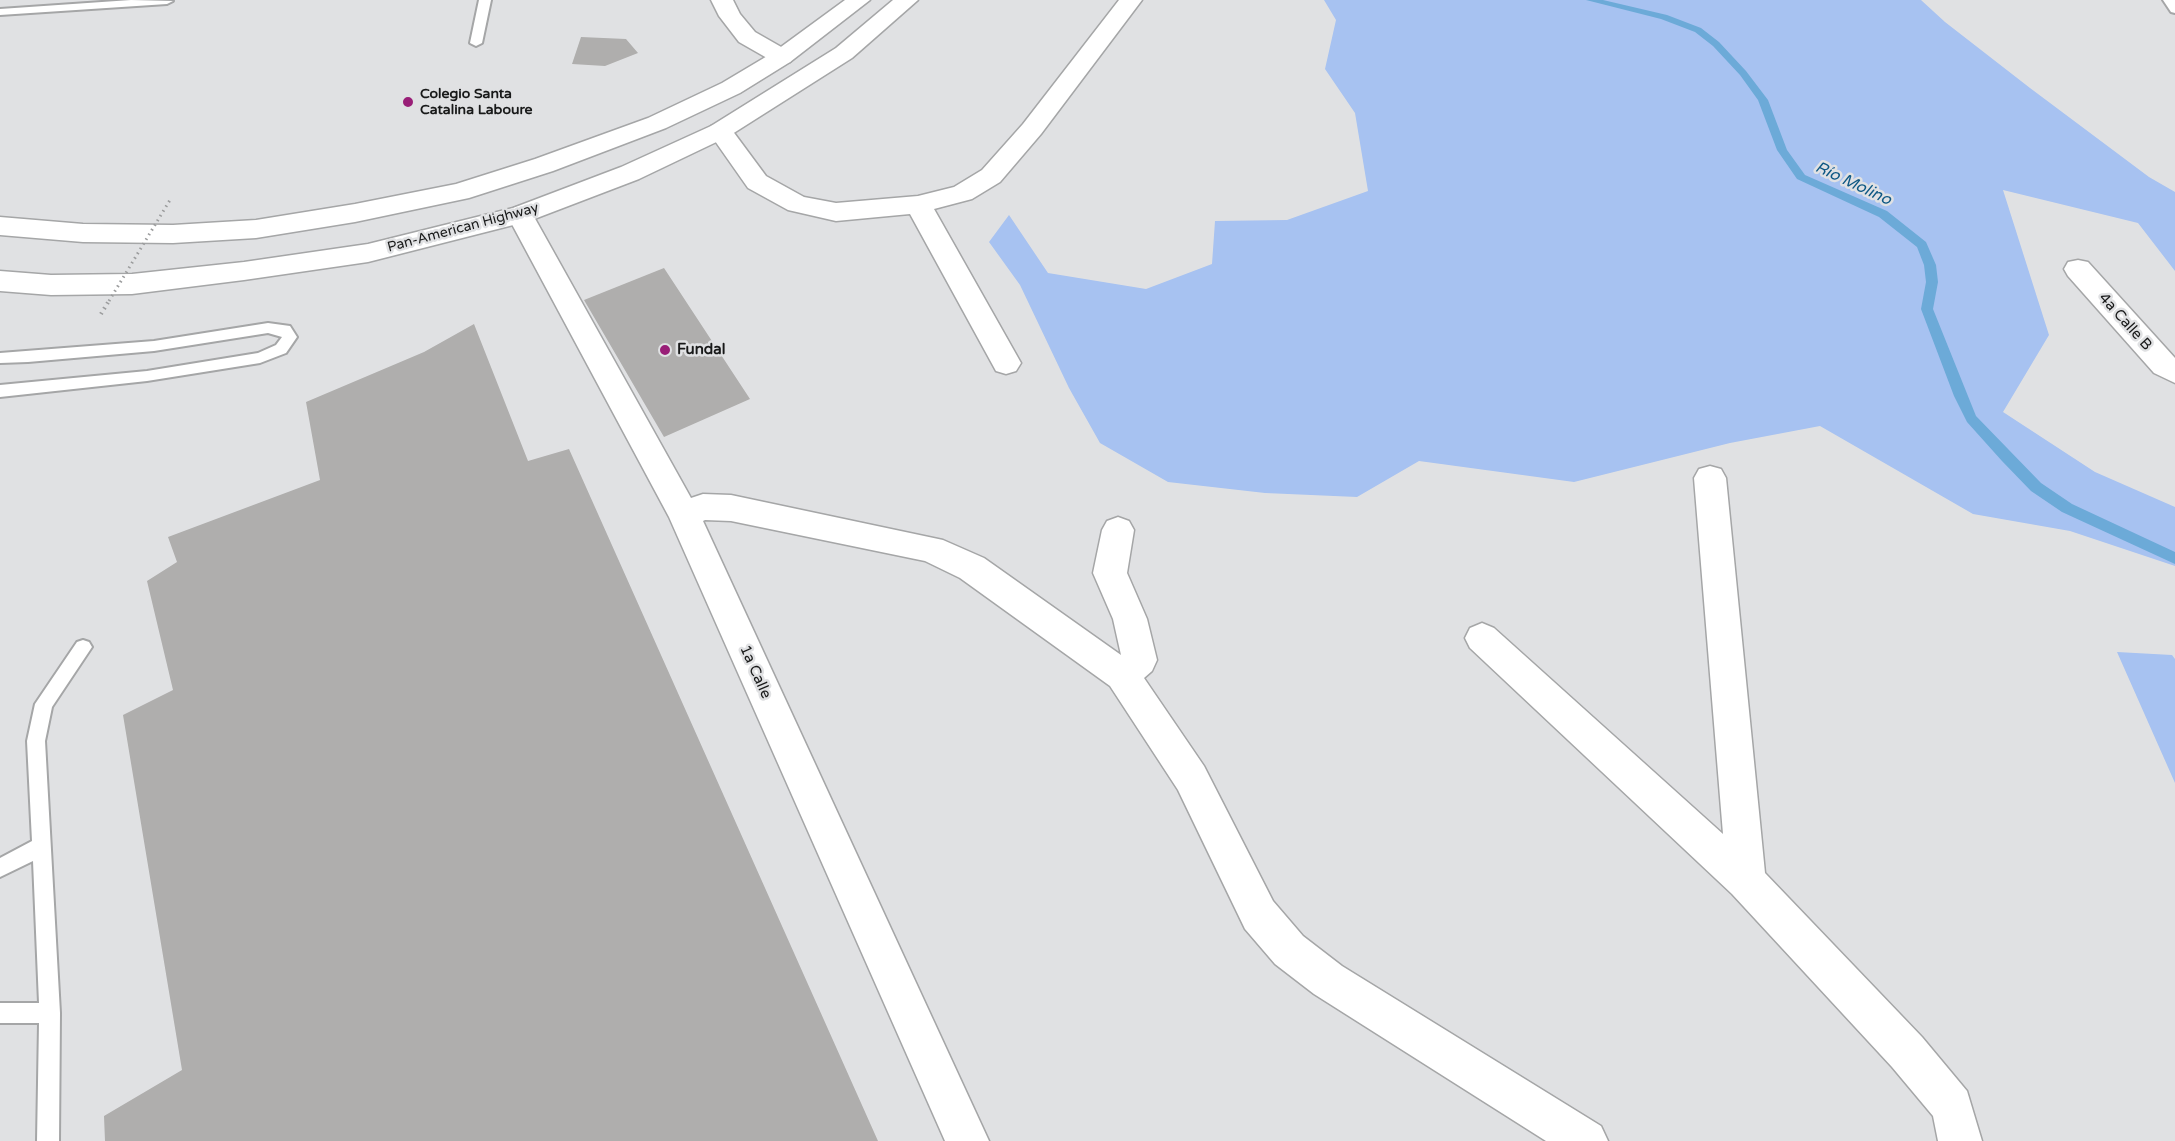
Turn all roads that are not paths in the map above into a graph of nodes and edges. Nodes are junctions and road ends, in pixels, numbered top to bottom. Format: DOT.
graph roads {
  1 [pos="485,0"];
  2 [pos="722,0"];
  3 [pos="859,0"];
  4 [pos="907,0"];
  5 [pos="1131,0"];
  6 [pos="2169,0"];
  7 [pos="167,1"];
  8 [pos="2175,10"];
  9 [pos="0,12"];
  10 [pos="476,43"];
  11 [pos="782,57"];
  12 [pos="720,131"];
  13 [pos="918,205"];
  14 [pos="520,215"];
  15 [pos="0,225"];
  16 [pos="2078,269"];
  17 [pos="0,281"];
  18 [pos="0,358"];
  19 [pos="1006,363"];
  20 [pos="2175,372"];
  21 [pos="0,391"];
  22 [pos="1710,478"];
  23 [pos="684,515"];
  24 [pos="1118,530"];
  25 [pos="1482,638"];
  26 [pos="82,647"];
  27 [pos="1122,675"];
  28 [pos="41,846"];
  29 [pos="0,868"];
  30 [pos="1746,881"];
  31 [pos="50,1012"];
  32 [pos="0,1013"];
  33 [pos="48,1141"];
  34 [pos="967,1141"];
  35 [pos="1586,1141"];
  36 [pos="1960,1141"];
  1 -- 10 [label="lane"];
  2 -- 11 [label="main road"];
  3 -- 11 [label="main road"];
  4 -- 12 [label="main road, Pan-American Highway"];
  5 -- 13 [label="main road"];
  6 -- 8 [label="lane"];
  7 -- 9 [label="lane"];
  11 -- 15 [label="main road"];
  12 -- 13 [label="main road"];
  12 -- 14 [label="main road, Pan-American Highway"];
  13 -- 19 [label="main road"];
  14 -- 17 [label="main road, Pan-American Highway"];
  14 -- 23 [label="main road, 1a Calle"];
  16 -- 20 [label="main road, 4a Calle B"];
  18 -- 21 [label="lane"];
  22 -- 30 [label="main road"];
  23 -- 27 [label="main road"];
  23 -- 34 [label="main road, 1a Calle"];
  24 -- 27 [label="main road"];
  25 -- 30 [label="main road"];
  26 -- 28 [label="lane"];
  27 -- 35 [label="main road"];
  28 -- 29 [label="lane"];
  28 -- 31 [label="lane"];
  30 -- 36 [label="main road"];
  31 -- 32 [label="lane"];
  31 -- 33 [label="lane"];
}
